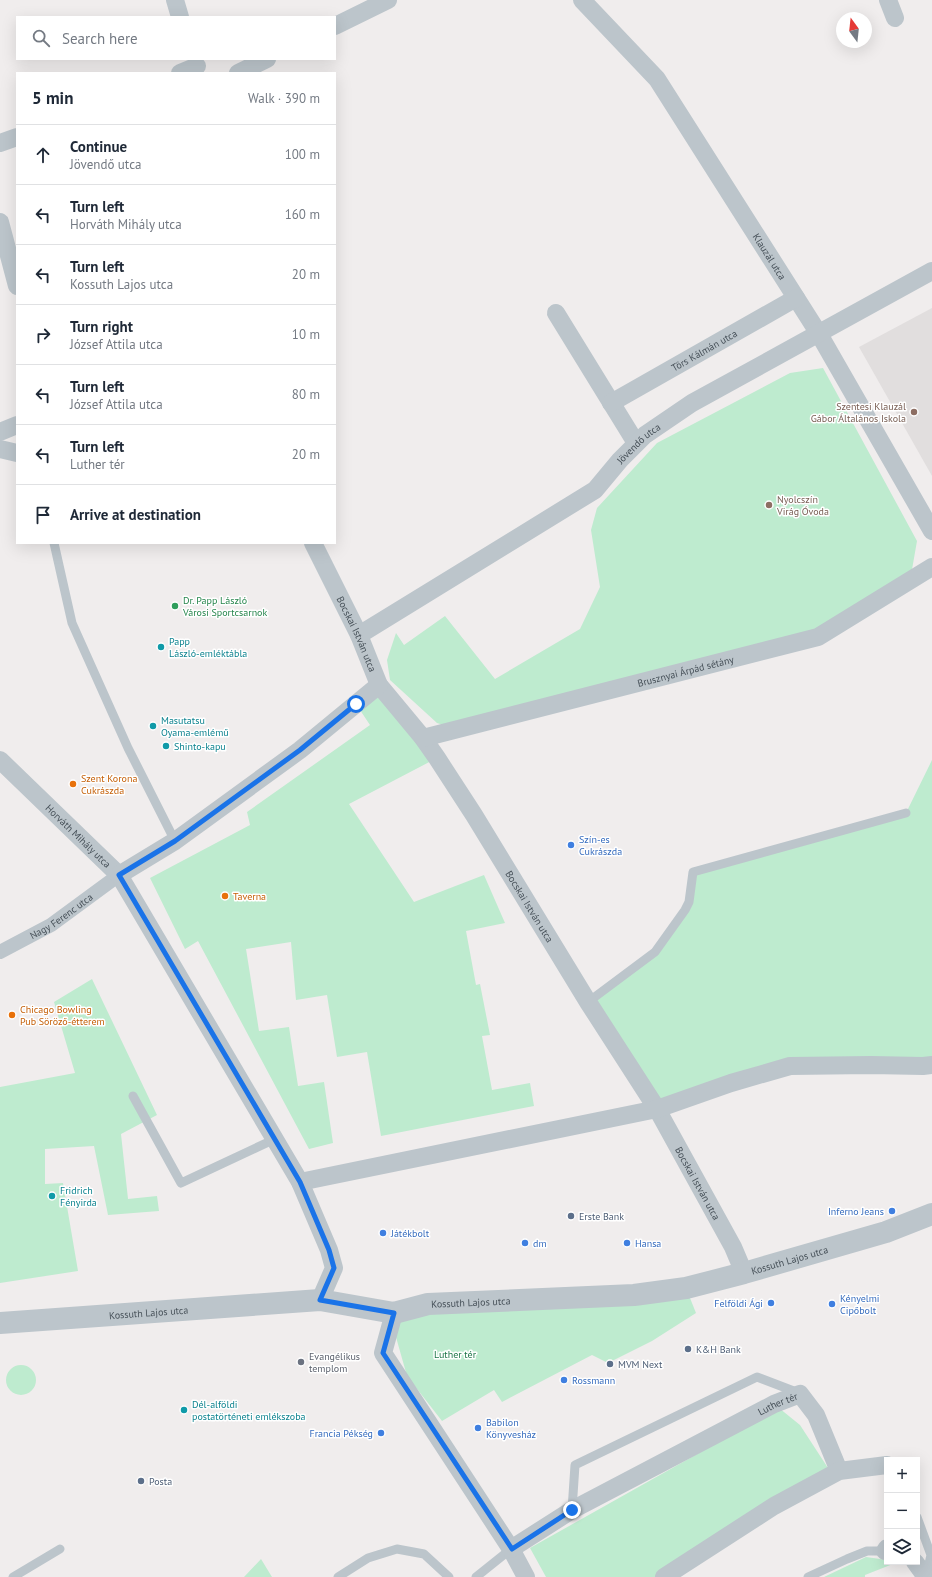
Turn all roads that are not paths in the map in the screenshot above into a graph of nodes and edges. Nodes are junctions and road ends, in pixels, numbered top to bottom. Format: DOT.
graph roads {
  1 [pos="175,0"];
  2 [pos="388,0"];
  3 [pos="582,0"];
  4 [pos="888,0"];
  5 [pos="180,16"];
  6 [pos="895,18"];
  7 [pos="336,26"];
  8 [pos="265,60"];
  9 [pos="197,66"];
  10 [pos="182,72"];
  11 [pos="240,72"];
  12 [pos="16,136"];
  13 [pos="0,143"];
  14 [pos="0,222"];
  15 [pos="932,271"];
  16 [pos="16,282"];
  17 [pos="796,298"];
  18 [pos="556,312"];
  19 [pos="819,334"];
  20 [pos="611,403"];
  21 [pos="16,425"];
  22 [pos="0,432"];
  23 [pos="636,443"];
  24 [pos="0,449"];
  25 [pos="16,453"];
  26 [pos="932,532"];
  27 [pos="54,544"];
  28 [pos="314,544"];
  29 [pos="932,567"];
  30 [pos="359,635"];
  31 [pos="379,685"];
  32 [pos="424,738"];
  33 [pos="0,760"];
  34 [pos="906,813"];
  35 [pos="175,841"];
  36 [pos="119,875"];
  37 [pos="0,952"];
  38 [pos="588,1002"];
  39 [pos="932,1065"];
  40 [pos="133,1096"];
  41 [pos="657,1109"];
  42 [pos="275,1139"];
  43 [pos="300,1182"];
  44 [pos="932,1214"];
  45 [pos="744,1273"];
  46 [pos="320,1300"];
  47 [pos="394,1313"];
  48 [pos="0,1323"];
  49 [pos="800,1394"];
  50 [pos="884,1465"];
  51 [pos="838,1471"];
  52 [pos="572,1510"];
  53 [pos="920,1524"];
  54 [pos="60,1549"];
  55 [pos="512,1549"];
  56 [pos="884,1550"];
  57 [pos="932,1555"];
  58 [pos="917,1565"];
  59 [pos="13,1577"];
  60 [pos="338,1577"];
  61 [pos="449,1577"];
  62 [pos="476,1577"];
  63 [pos="526,1577"];
  64 [pos="664,1577"];
  65 [pos="808,1577"];
  66 [pos="926,1577"];
  1 -- 5 [label="street"];
  2 -- 7 [label="street"];
  3 -- 17 [label="street, Klauzál utca"];
  4 -- 6 [label="street"];
  8 -- 11 [label="street"];
  9 -- 10 [label="street"];
  12 -- 13 [label="street"];
  14 -- 16 [label="street"];
  15 -- 19 [label="street, Jövendő utca"];
  17 -- 19 [label="street, Klauzál utca"];
  17 -- 20 [label="street, Törs Kálmán utca"];
  18 -- 20 [label="street"];
  19 -- 23 [label="street, Jövendő utca"];
  19 -- 26 [label="street, Klauzál utca"];
  20 -- 23 [label="street"];
  21 -- 22 [label="street"];
  23 -- 30 [label="street, Jövendő utca"];
  24 -- 25 [label="street"];
  27 -- 35 [label="lane"];
  28 -- 30 [label="street, Bocskai István utca"];
  29 -- 32 [label="street, Brusznyai Árpád sétány"];
  30 -- 31 [label="street, Bocskai István utca"];
  31 -- 32 [label="street, Bocskai István utca"];
  31 -- 35 [label="street"];
  32 -- 38 [label="street, Bocskai István utca"];
  33 -- 36 [label="street, Horváth Mihály utca"];
  34 -- 38 [label="lane"];
  35 -- 36 [label="street"];
  36 -- 37 [label="street, Nagy Ferenc utca"];
  36 -- 42 [label="street, Horváth Mihály utca"];
  38 -- 41 [label="street, Bocskai István utca"];
  39 -- 41 [label="street"];
  40 -- 42 [label="lane"];
  41 -- 43 [label="street"];
  41 -- 45 [label="street, Bocskai István utca"];
  42 -- 43 [label="street, Horváth Mihály utca"];
  43 -- 46 [label="street, Horváth Mihály utca"];
  44 -- 45 [label="street, Kossuth Lajos utca"];
  45 -- 47 [label="street, Kossuth Lajos utca"];
  46 -- 47 [label="street, Kossuth Lajos utca"];
  46 -- 48 [label="street, Kossuth Lajos utca"];
  47 -- 55 [label="street"];
  49 -- 51 [label="street, Luther tér"];
  49 -- 52 [label="street, Luther tér"];
  49 -- 52 [label="lane"];
  50 -- 51 [label="street"];
  51 -- 64 [label="street"];
  52 -- 55 [label="street, Luther tér"];
  53 -- 57 [label="lane"];
  54 -- 59 [label="lane"];
  55 -- 62 [label="lane"];
  55 -- 63 [label="street"];
  56 -- 65 [label="lane"];
  57 -- 66 [label="lane"];
  58 -- 66 [label="street"];
  60 -- 61 [label="lane"];
}
